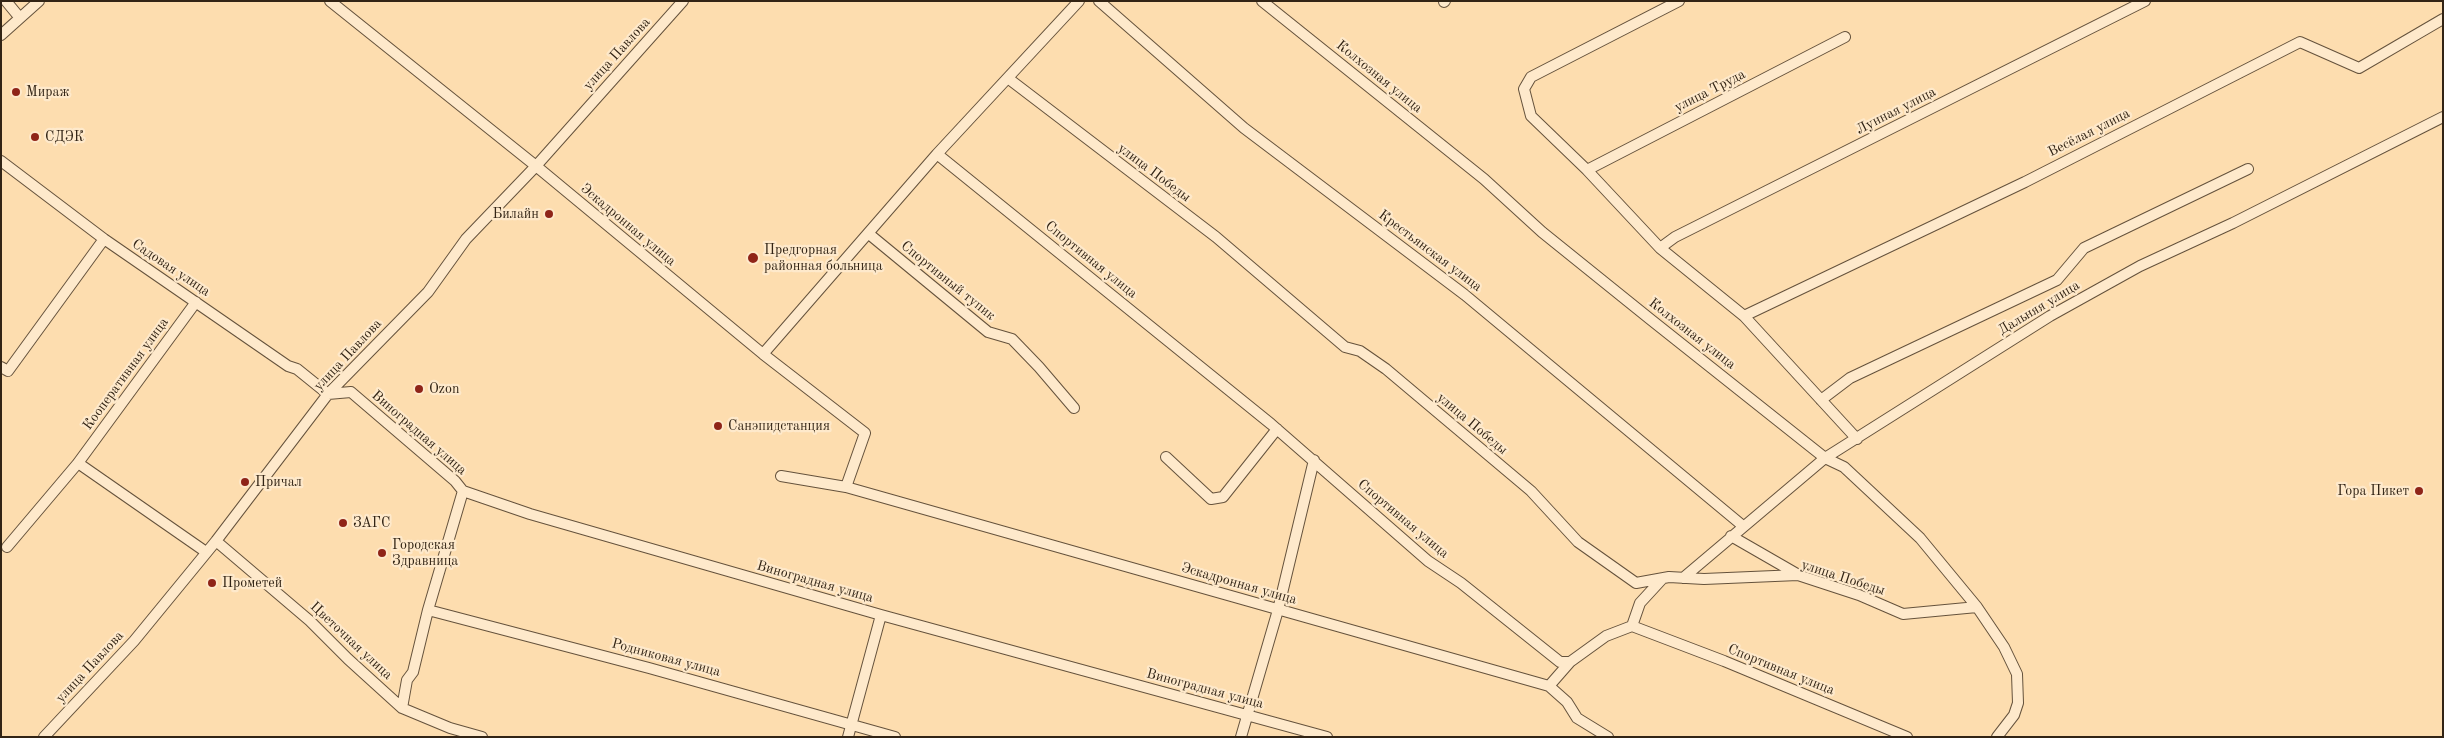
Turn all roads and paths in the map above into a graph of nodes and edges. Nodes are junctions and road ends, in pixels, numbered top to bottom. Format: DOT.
graph roads {
  1 [pos="6,1"];
  2 [pos="39,1"];
  3 [pos="330,1"];
  4 [pos="682,1"];
  5 [pos="1079,1"];
  6 [pos="1098,1"];
  7 [pos="1262,1"];
  8 [pos="1679,1"];
  9 [pos="2145,1"];
  10 [pos="20,18"];
  11 [pos="2443,18"];
  12 [pos="1,35"];
  13 [pos="1845,37"];
  14 [pos="1008,79"];
  15 [pos="2443,117"];
  16 [pos="937,154"];
  17 [pos="1,161"];
  18 [pos="536,166"];
  19 [pos="1587,170"];
  20 [pos="2248,170"];
  21 [pos="869,234"];
  22 [pos="104,239"];
  23 [pos="1660,248"];
  24 [pos="196,302"];
  25 [pos="1744,316"];
  26 [pos="762,354"];
  27 [pos="1,367"];
  28 [pos="328,394"];
  29 [pos="1821,400"];
  30 [pos="1074,408"];
  31 [pos="1277,429"];
  32 [pos="1857,439"];
  33 [pos="1166,457"];
  34 [pos="1825,458"];
  35 [pos="1314,460"];
  36 [pos="78,463"];
  37 [pos="782,476"];
  38 [pos="846,487"];
  39 [pos="462,491"];
  40 [pos="1743,526"];
  41 [pos="1731,536"];
  42 [pos="216,541"];
  43 [pos="6,547"];
  44 [pos="206,552"];
  45 [pos="1798,575"];
  46 [pos="1663,578"];
  47 [pos="1684,578"];
  48 [pos="1977,607"];
  49 [pos="428,610"];
  50 [pos="1278,610"];
  51 [pos="881,615"];
  52 [pos="1632,626"];
  53 [pos="1570,662"];
  54 [pos="1549,686"];
  55 [pos="402,708"];
  56 [pos="1247,714"];
  57 [pos="851,725"];
  58 [pos="44,737"];
  59 [pos="482,737"];
  60 [pos="848,737"];
  61 [pos="895,737"];
  62 [pos="1241,737"];
  63 [pos="1327,737"];
  64 [pos="1608,737"];
  65 [pos="1907,737"];
  66 [pos="1997,737"];
  1 -- 10 [label="street"];
  2 -- 10 [label="street"];
  3 -- 18 [label="street, Эскадронная улица"];
  4 -- 18 [label="street, улица Павлова"];
  5 -- 14 [label="street"];
  6 -- 40 [label="street, Крестьянская улица"];
  7 -- 34 [label="street, Колхозная улица"];
  8 -- 19 [label="street"];
  9 -- 23 [label="street, Лунная улица"];
  10 -- 12 [label="street"];
  11 -- 25 [label="street, Весёлая улица"];
  13 -- 19 [label="street, улица Труда"];
  14 -- 16 [label="street"];
  14 -- 46 [label="street, улица Победы"];
  15 -- 32 [label="street, Дальняя улица"];
  16 -- 21 [label="street"];
  16 -- 31 [label="street, Спортивная улица"];
  17 -- 22 [label="street, Садовая улица"];
  18 -- 26 [label="street, Эскадронная улица"];
  18 -- 28 [label="street, улица Павлова"];
  19 -- 23 [label="street"];
  20 -- 29 [label="street"];
  21 -- 26 [label="street"];
  21 -- 30 [label="street, Спортивный тупик"];
  22 -- 24 [label="street, Садовая улица"];
  22 -- 27 [label="street"];
  23 -- 25 [label="street"];
  24 -- 28 [label="street, Садовая улица"];
  24 -- 36 [label="street, Кооперативная улица"];
  25 -- 29 [label="street"];
  26 -- 38 [label="street, Эскадронная улица"];
  28 -- 39 [label="street, Виноградная улица"];
  28 -- 42 [label="street, улица Павлова"];
  29 -- 32 [label="street"];
  31 -- 33 [label="street"];
  31 -- 35 [label="street, Спортивная улица"];
  32 -- 34 [label="street, Дальняя улица"];
  34 -- 40 [label="street, Дальняя улица"];
  34 -- 48 [label="street, Колхозная улица"];
  35 -- 50 [label="street"];
  35 -- 53 [label="street, Спортивная улица"];
  36 -- 43 [label="street, Кооперативная улица"];
  36 -- 44 [label="street"];
  37 -- 38 [label="street, Эскадронная улица"];
  38 -- 50 [label="street, Эскадронная улица"];
  39 -- 49 [label="street"];
  39 -- 51 [label="street, Виноградная улица"];
  40 -- 41 [label="street, Дальняя улица"];
  41 -- 45 [label="street"];
  41 -- 47 [label="street, Дальняя улица"];
  42 -- 44 [label="street, улица Павлова"];
  42 -- 55 [label="street, Цветочная улица"];
  44 -- 58 [label="street, улица Павлова"];
  45 -- 47 [label="street, улица Победы"];
  45 -- 48 [label="street, улица Победы"];
  46 -- 47 [label="street, улица Победы"];
  46 -- 52 [label="street"];
  48 -- 66 [label="street, Колхозная улица"];
  49 -- 55 [label="street"];
  49 -- 57 [label="street, Родниковая улица"];
  50 -- 54 [label="street, Эскадронная улица"];
  50 -- 56 [label="street"];
  51 -- 56 [label="street, Виноградная улица"];
  51 -- 57 [label="street"];
  52 -- 53 [label="street"];
  52 -- 65 [label="street, Спортивная улица"];
  53 -- 54 [label="street"];
  54 -- 64 [label="street, Эскадронная улица"];
  55 -- 59 [label="street, Цветочная улица"];
  56 -- 62 [label="street"];
  56 -- 63 [label="street, Виноградная улица"];
  57 -- 60 [label="street"];
  57 -- 61 [label="street, Родниковая улица"];
}
